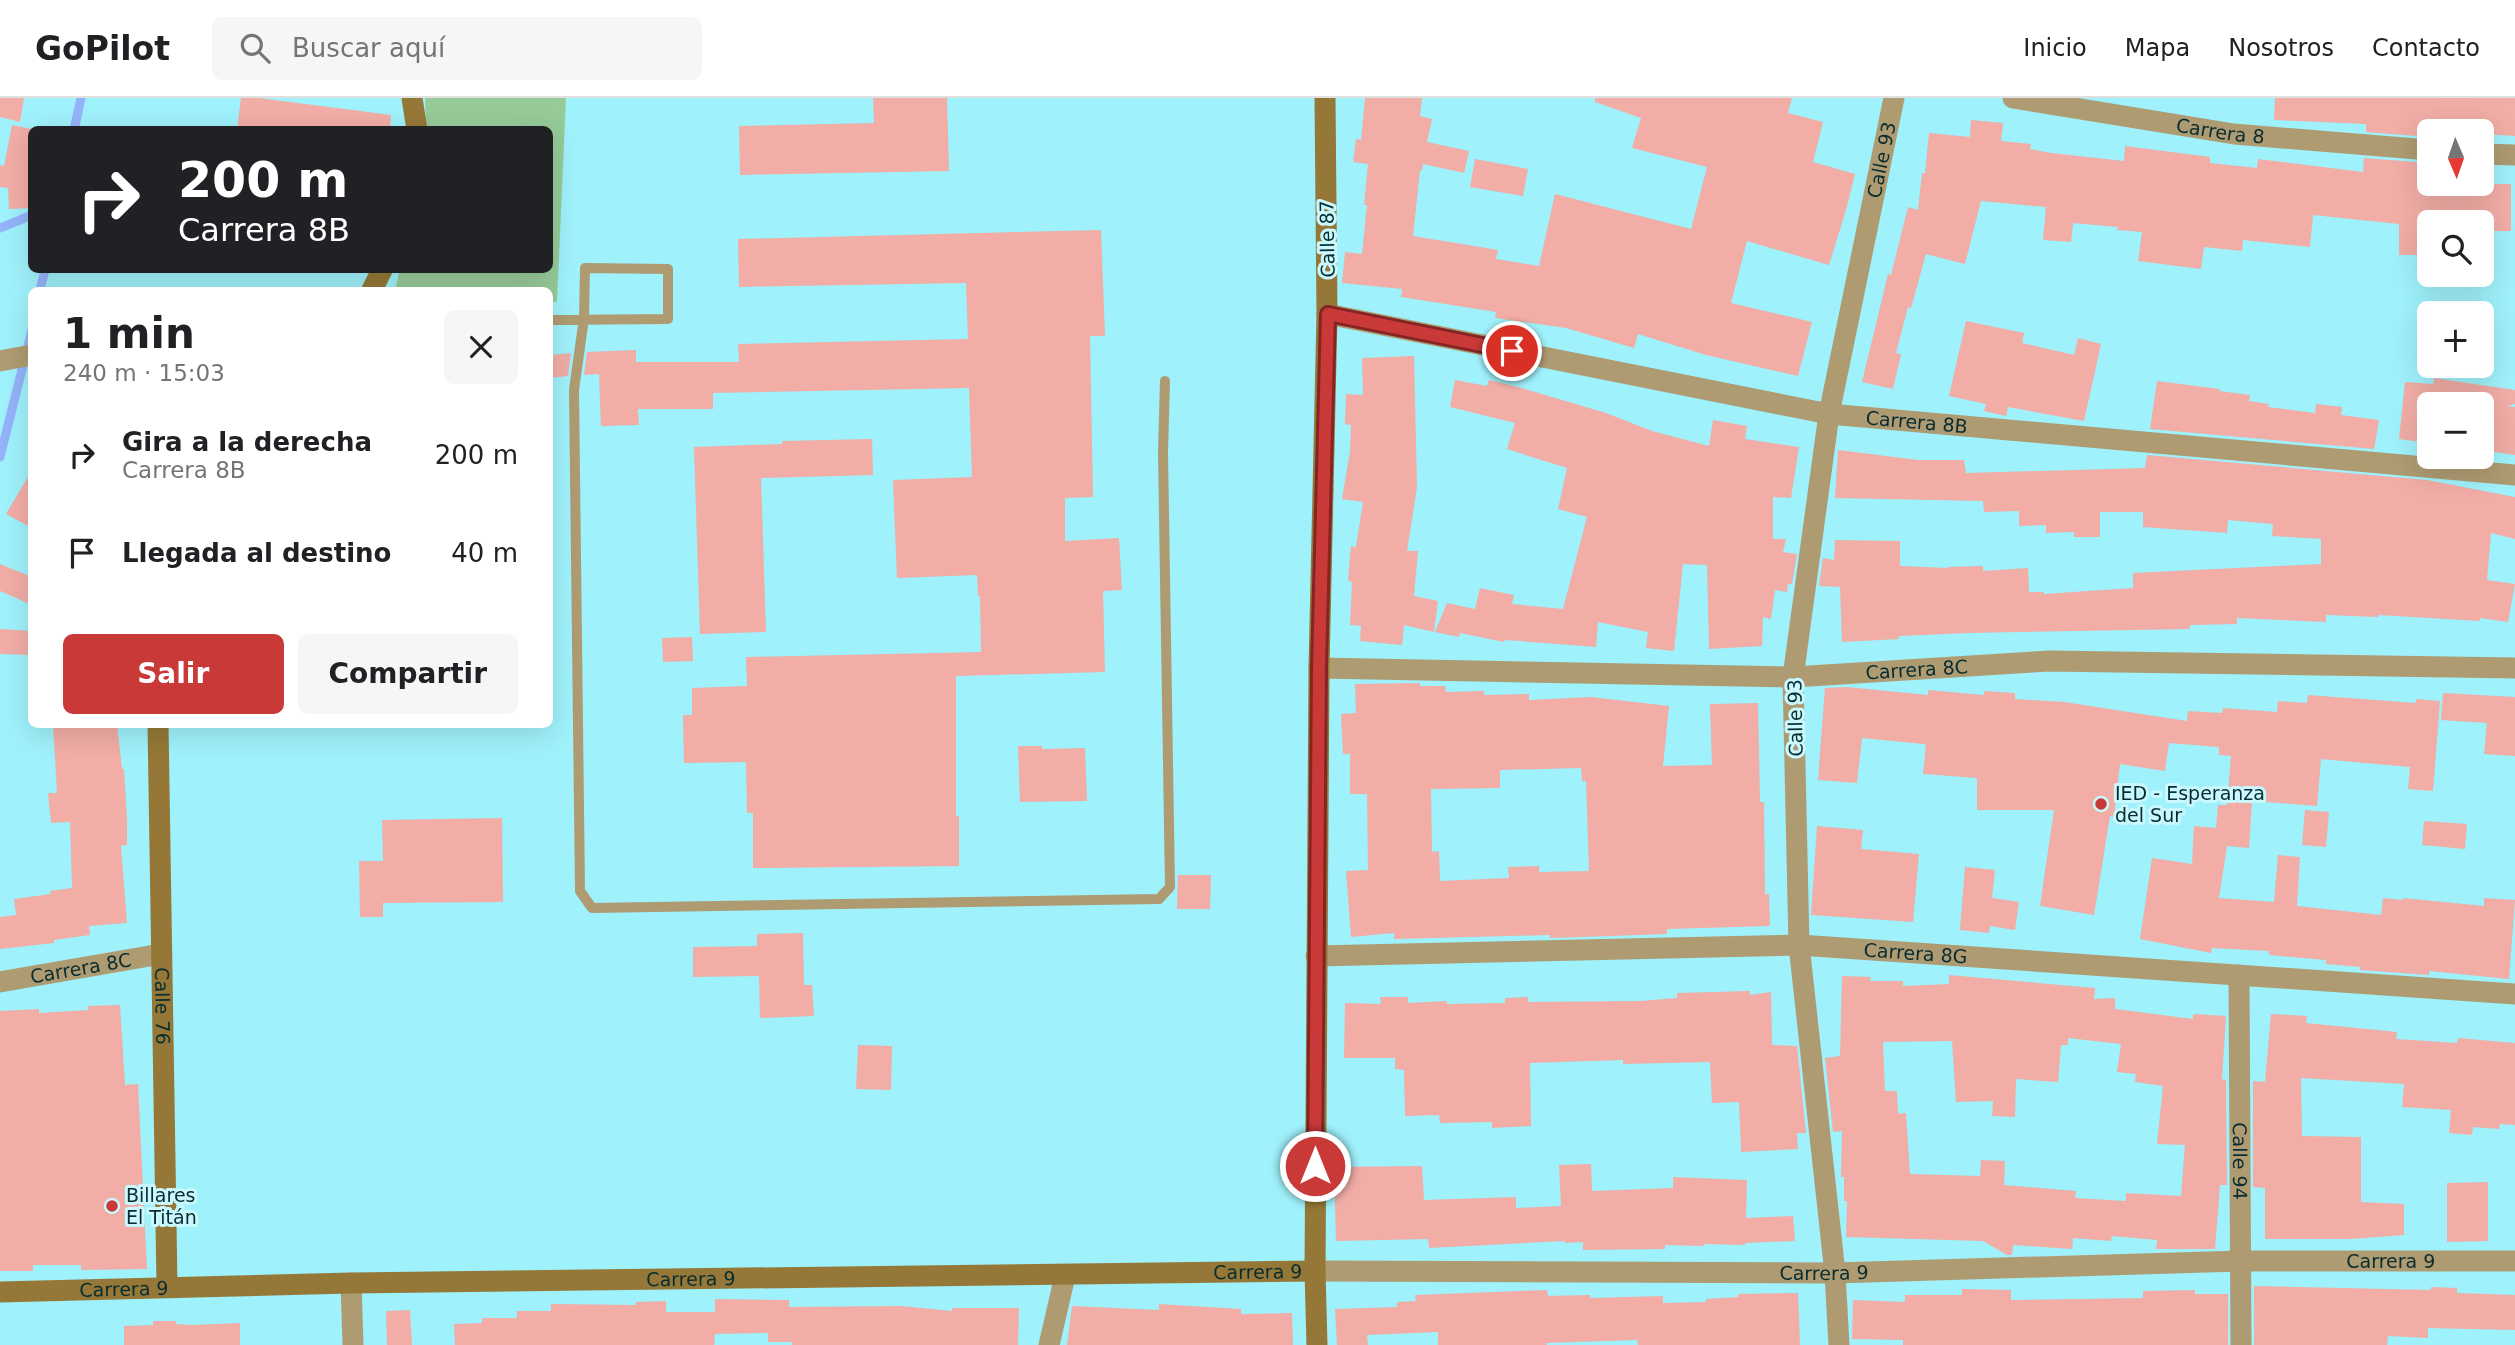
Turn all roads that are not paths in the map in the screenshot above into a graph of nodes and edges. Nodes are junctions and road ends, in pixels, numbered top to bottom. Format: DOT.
graph roads {
  1 [pos="412,98"];
  2 [pos="1325,98"];
  3 [pos="1894,98"];
  4 [pos="2013,98"];
  5 [pos="416,126"];
  6 [pos="2417,149"];
  7 [pos="2494,154"];
  8 [pos="2515,155"];
  9 [pos="1328,314"];
  10 [pos="584,318"];
  11 [pos="553,320"];
  12 [pos="28,356"];
  13 [pos="0,361"];
  14 [pos="1165,381"];
  15 [pos="1829,414"];
  16 [pos="2515,475"];
  17 [pos="1319,667"];
  18 [pos="2515,668"];
  19 [pos="1793,677"];
  20 [pos="158,728"];
  21 [pos="1799,945"];
  22 [pos="161,954"];
  23 [pos="1316,956"];
  24 [pos="2239,975"];
  25 [pos="0,982"];
  26 [pos="2515,994"];
  27 [pos="2241,1261"];
  28 [pos="2515,1261"];
  29 [pos="1315,1272"];
  30 [pos="1835,1273"];
  31 [pos="1065,1276"];
  32 [pos="351,1283"];
  33 [pos="167,1286"];
  34 [pos="0,1292"];
  35 [pos="353,1345"];
  36 [pos="1049,1345"];
  37 [pos="1317,1345"];
  38 [pos="1839,1345"];
  39 [pos="2241,1345"];
  1 -- 5 [label="street"];
  2 -- 9 [label="street, Calle 87"];
  3 -- 15 [label="street, Calle 93"];
  4 -- 6 [label="street, Carrera 8"];
  7 -- 8 [label="street"];
  9 -- 15 [label="street, Carrera 8B"];
  9 -- 17 [label="street, Calle 87"];
  10 -- 10 [label="lane"];
  10 -- 11 [label="lane"];
  10 -- 14 [label="lane"];
  12 -- 13 [label="street"];
  15 -- 16 [label="street, Carrera 8B"];
  15 -- 19 [label="street, Calle 93"];
  17 -- 19 [label="street, Carrera 8C"];
  17 -- 23 [label="street, Calle 87"];
  18 -- 19 [label="street, Carrera 8C"];
  19 -- 21 [label="street, Calle 93"];
  20 -- 22 [label="street, Calle 76"];
  21 -- 23 [label="street, Carrera 8G"];
  21 -- 24 [label="street, Carrera 8G"];
  21 -- 30 [label="street, Calle 93"];
  22 -- 25 [label="street, Carrera 8C"];
  22 -- 33 [label="street, Calle 76"];
  23 -- 29 [label="street, Calle 87"];
  24 -- 26 [label="street, Carrera 8G"];
  24 -- 27 [label="street, Calle 94"];
  27 -- 28 [label="street, Carrera 9"];
  27 -- 30 [label="street, Carrera 9"];
  27 -- 39 [label="street, Calle 94"];
  29 -- 30 [label="street, Carrera 9"];
  29 -- 31 [label="street, Carrera 9"];
  29 -- 37 [label="street, Calle 87"];
  30 -- 38 [label="street, Calle 93"];
  31 -- 32 [label="street, Carrera 9"];
  31 -- 36 [label="street"];
  32 -- 33 [label="street, Carrera 9"];
  32 -- 35 [label="street"];
  33 -- 34 [label="street, Carrera 9"];
}
